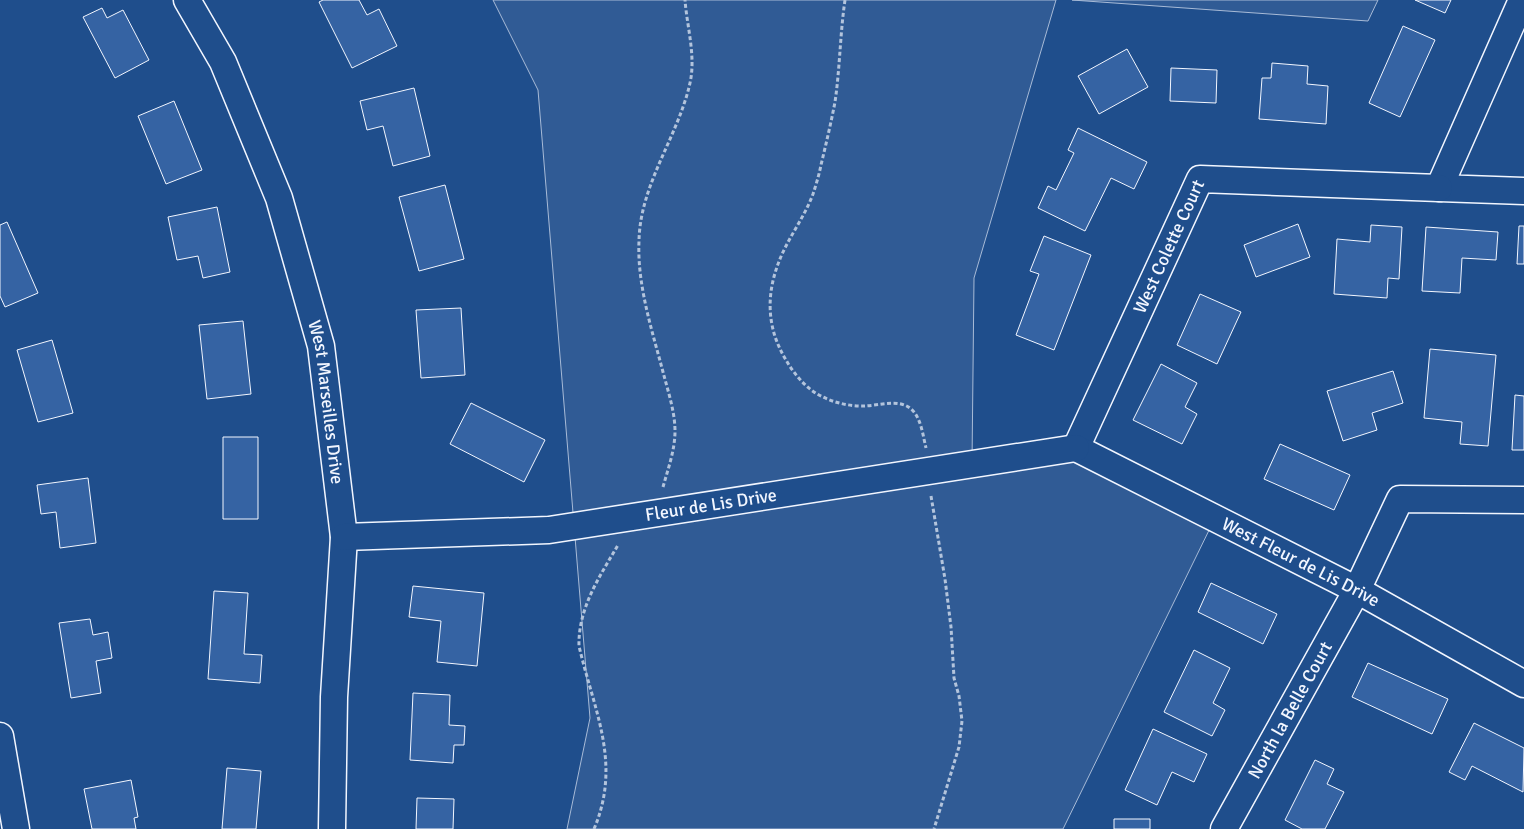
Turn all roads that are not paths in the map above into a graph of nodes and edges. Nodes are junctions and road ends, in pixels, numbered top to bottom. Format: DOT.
graph roads {
  1 [pos="187,0"];
  2 [pos="1522,0"];
  3 [pos="1439,188"];
  4 [pos="1524,191"];
  5 [pos="1076,448"];
  6 [pos="1524,500"];
  7 [pos="344,537"];
  8 [pos="1357,590"];
  9 [pos="1524,684"];
  10 [pos="0,736"];
  11 [pos="16,829"];
  12 [pos="332,829"];
  13 [pos="1224,829"];
  1 -- 7 [label="street, West Marseilles Drive"];
  2 -- 3 [label="street"];
  3 -- 4 [label="street, West Colette Court"];
  3 -- 5 [label="street, West Colette Court"];
  5 -- 7 [label="street, Fleur de Lis Drive"];
  5 -- 8 [label="street, West Fleur de Lis Drive"];
  6 -- 8 [label="street, North la Belle Court"];
  7 -- 12 [label="street, West Marseilles Drive"];
  8 -- 9 [label="street, West Fleur de Lis Drive"];
  8 -- 13 [label="street, North la Belle Court"];
  10 -- 11 [label="street"];
}
